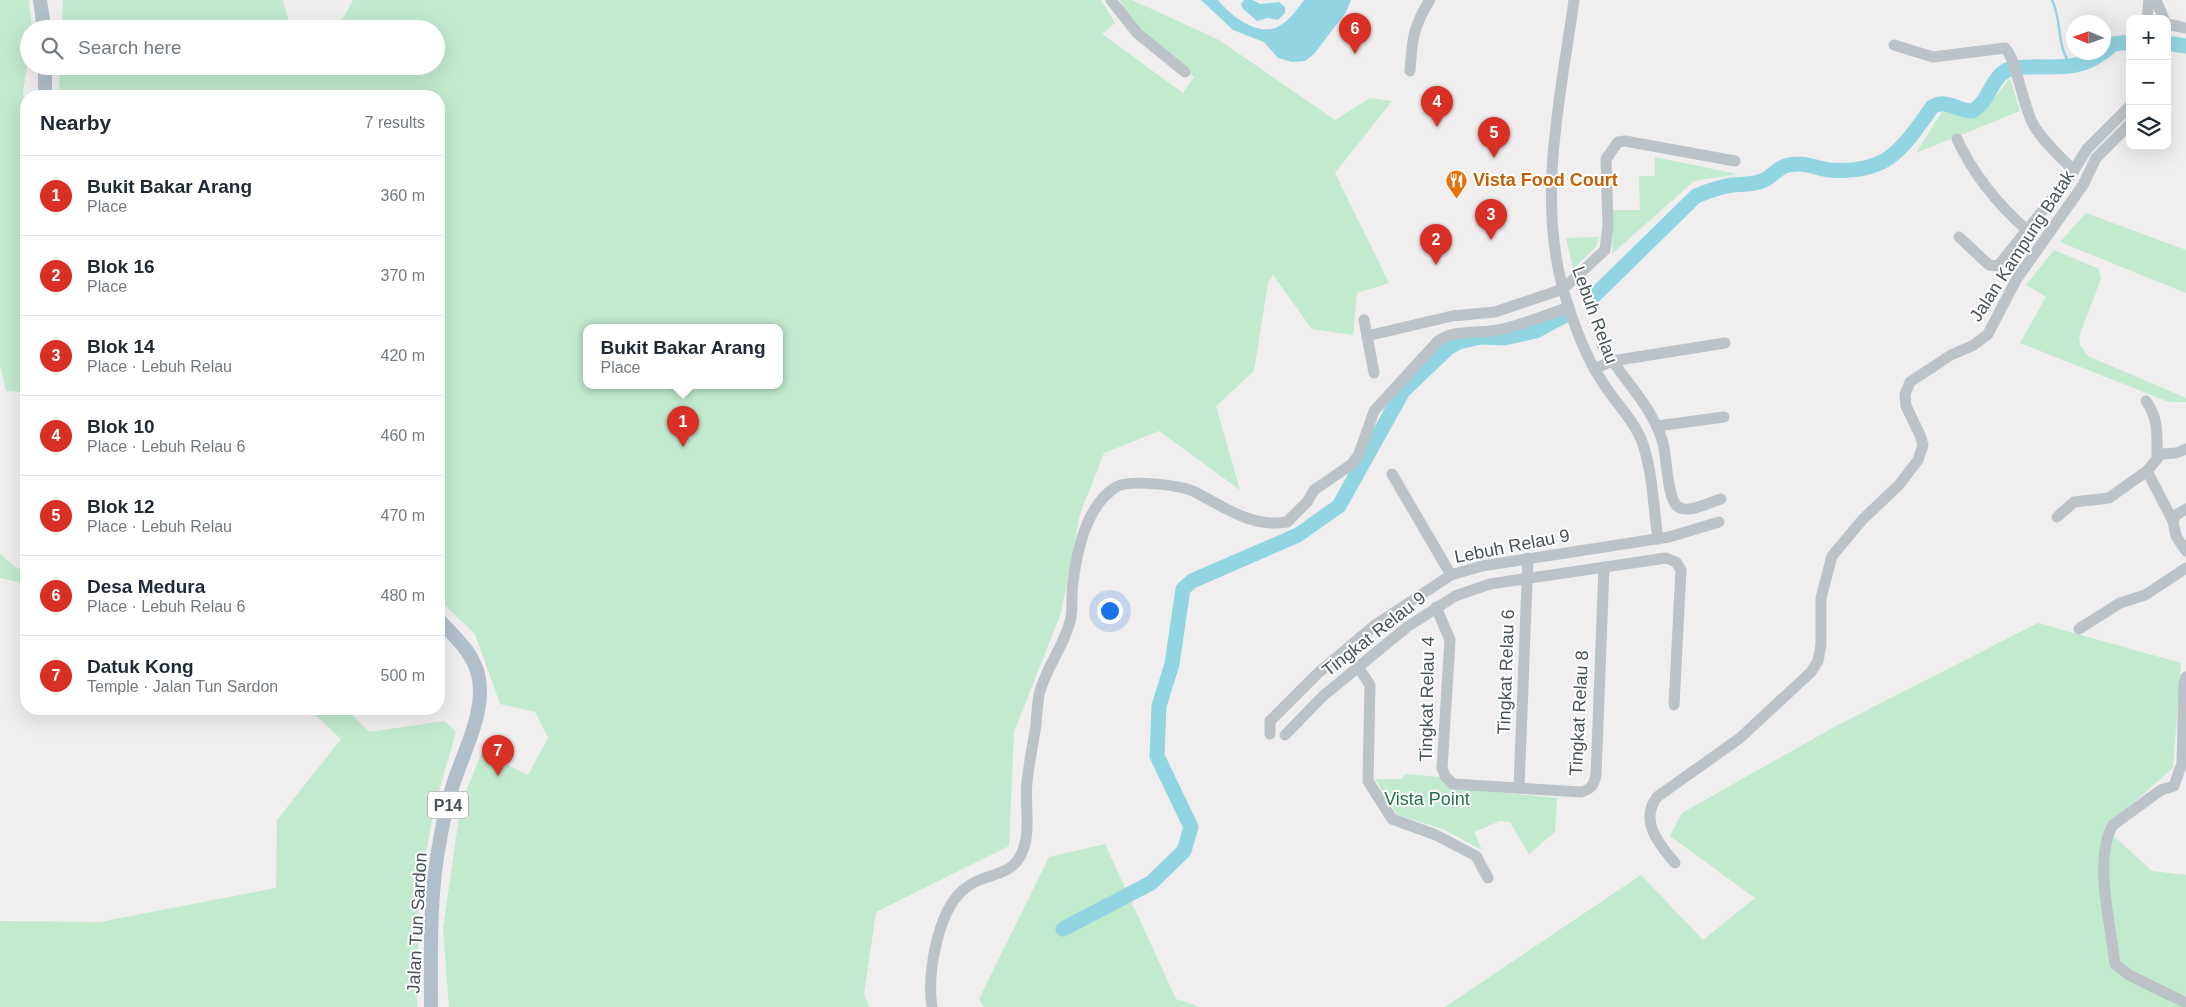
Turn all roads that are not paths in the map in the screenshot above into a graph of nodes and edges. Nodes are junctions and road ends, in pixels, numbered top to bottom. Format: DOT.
graph roads {
  1 [pos="40,0"];
  2 [pos="49,0"];
  3 [pos="1111,0"];
  4 [pos="1430,0"];
  5 [pos="1574,0"];
  6 [pos="2148,0"];
  7 [pos="2156,0"];
  8 [pos="2147,15"];
  9 [pos="2164,15"];
  10 [pos="43,20"];
  11 [pos="46,20"];
  12 [pos="2171,23"];
  13 [pos="2186,28"];
  14 [pos="1894,45"];
  15 [pos="1410,71"];
  16 [pos="1185,72"];
  17 [pos="45,75"];
  18 [pos="45,90"];
  19 [pos="2126,110"];
  20 [pos="2126,128"];
  21 [pos="1956,139"];
  22 [pos="1735,161"];
  23 [pos="2074,171"];
  24 [pos="2028,231"];
  25 [pos="1959,237"];
  26 [pos="1563,289"];
  27 [pos="1569,307"];
  28 [pos="1364,320"];
  29 [pos="1367,336"];
  30 [pos="1725,343"];
  31 [pos="1602,345"];
  32 [pos="1612,361"];
  33 [pos="1594,369"];
  34 [pos="1374,373"];
  35 [pos="2146,401"];
  36 [pos="1724,417"];
  37 [pos="1656,426"];
  38 [pos="2186,449"];
  39 [pos="2157,458"];
  40 [pos="2147,471"];
  41 [pos="1392,474"];
  42 [pos="1721,499"];
  43 [pos="2186,509"];
  44 [pos="2057,517"];
  45 [pos="2173,521"];
  46 [pos="1719,522"];
  47 [pos="1658,539"];
  48 [pos="2186,551"];
  49 [pos="1528,558"];
  50 [pos="1604,567"];
  51 [pos="2186,568"];
  52 [pos="1451,575"];
  53 [pos="1527,579"];
  54 [pos="1436,607"];
  55 [pos="445,626"];
  56 [pos="2079,629"];
  57 [pos="1358,667"];
  58 [pos="2186,678"];
  59 [pos="1674,705"];
  60 [pos="1270,734"];
  61 [pos="1285,735"];
  62 [pos="1519,788"];
  63 [pos="1675,863"];
  64 [pos="1488,878"];
  65 [pos="2186,1003"];
  66 [pos="431,1007"];
  67 [pos="932,1007"];
  1 -- 10 [label="main road"];
  2 -- 11 [label="main road"];
  3 -- 16 [label="street"];
  4 -- 15 [label="street"];
  5 -- 26 [label="street, Lebuh Relau"];
  6 -- 8 [label="street"];
  7 -- 9 [label="street"];
  12 -- 13 [label="street"];
  14 -- 23 [label="street"];
  17 -- 18 [label="main road"];
  19 -- 23 [label="street"];
  20 -- 63 [label="street, Jalan Kampung Batak"];
  21 -- 24 [label="street"];
  22 -- 26 [label="street"];
  23 -- 24 [label="street"];
  24 -- 25 [label="street"];
  26 -- 27 [label="street, Lebuh Relau"];
  26 -- 29 [label="street"];
  27 -- 33 [label="street, Lebuh Relau"];
  27 -- 67 [label="street"];
  28 -- 29 [label="street"];
  29 -- 34 [label="street"];
  30 -- 32 [label="street"];
  31 -- 32 [label="street"];
  32 -- 33 [label="street"];
  32 -- 37 [label="street"];
  33 -- 47 [label="street, Lebuh Relau"];
  35 -- 39 [label="street"];
  36 -- 37 [label="street"];
  37 -- 42 [label="street"];
  38 -- 39 [label="street"];
  39 -- 40 [label="street"];
  40 -- 44 [label="street"];
  40 -- 45 [label="street"];
  41 -- 52 [label="street"];
  43 -- 45 [label="street"];
  45 -- 48 [label="street"];
  46 -- 47 [label="street, Lebuh Relau 9"];
  47 -- 49 [label="street, Lebuh Relau 9"];
  49 -- 52 [label="street, Lebuh Relau 9"];
  49 -- 53 [label="street, Tingkat Relau 6"];
  50 -- 53 [label="street, Tingkat Relau 9"];
  50 -- 59 [label="street, Tingkat Relau 9"];
  50 -- 62 [label="street, Tingkat Relau 8"];
  51 -- 56 [label="street"];
  52 -- 60 [label="street, Lebuh Relau 9"];
  53 -- 54 [label="street, Tingkat Relau 9"];
  53 -- 62 [label="street, Tingkat Relau 6"];
  54 -- 57 [label="street, Tingkat Relau 9"];
  54 -- 62 [label="street, Tingkat Relau 4"];
  55 -- 66 [label="main road, Jalan Tun Sardon / P14"];
  57 -- 61 [label="street, Tingkat Relau 9"];
  57 -- 64 [label="street"];
  58 -- 65 [label="street"];
}
